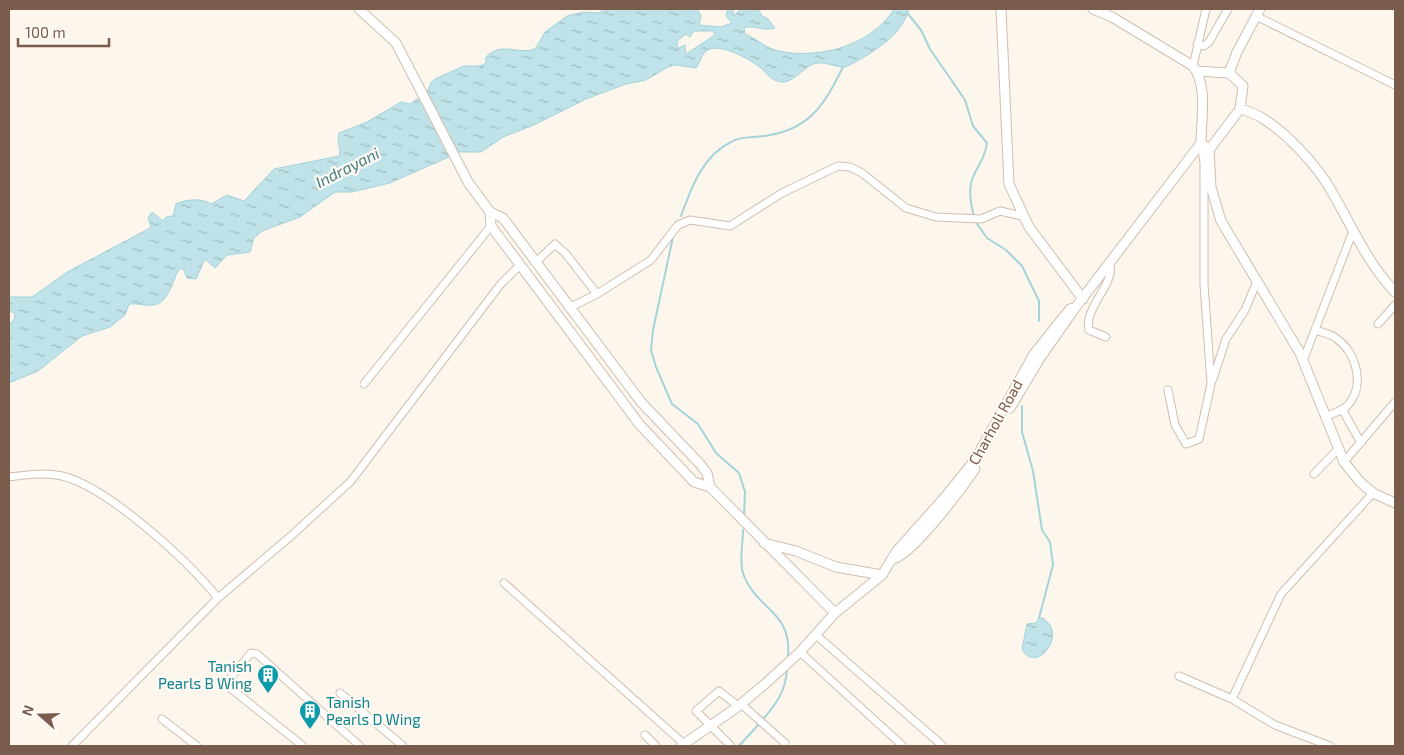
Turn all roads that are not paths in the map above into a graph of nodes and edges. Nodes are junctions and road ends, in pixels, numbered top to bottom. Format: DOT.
graph roads {
  1 [pos="360,9"];
  2 [pos="1001,9"];
  3 [pos="1093,9"];
  4 [pos="1206,9"];
  5 [pos="1228,9"];
  6 [pos="1258,13"];
  7 [pos="1197,44"];
  8 [pos="1194,68"];
  9 [pos="1230,74"];
  10 [pos="1395,85"];
  11 [pos="1240,108"];
  12 [pos="1201,143"];
  13 [pos="1209,150"];
  14 [pos="490,212"];
  15 [pos="1022,216"];
  16 [pos="491,226"];
  17 [pos="1353,231"];
  18 [pos="535,264"];
  19 [pos="1108,264"];
  20 [pos="520,266"];
  21 [pos="1257,280"];
  22 [pos="1395,292"];
  23 [pos="596,294"];
  24 [pos="1083,299"];
  25 [pos="1395,305"];
  26 [pos="569,308"];
  27 [pos="1378,324"];
  28 [pos="1316,330"];
  29 [pos="1106,337"];
  30 [pos="1303,361"];
  31 [pos="364,384"];
  32 [pos="1211,384"];
  33 [pos="1168,390"];
  34 [pos="1395,402"];
  35 [pos="1342,409"];
  36 [pos="1325,418"];
  37 [pos="1361,442"];
  38 [pos="1338,449"];
  39 [pos="1344,462"];
  40 [pos="1314,474"];
  41 [pos="9,477"];
  42 [pos="710,487"];
  43 [pos="1373,493"];
  44 [pos="1395,503"];
  45 [pos="764,542"];
  46 [pos="882,574"];
  47 [pos="504,583"];
  48 [pos="218,598"];
  49 [pos="834,613"];
  50 [pos="816,635"];
  51 [pos="800,652"];
  52 [pos="1179,676"];
  53 [pos="340,693"];
  54 [pos="1232,699"];
  55 [pos="739,705"];
  56 [pos="162,719"];
  57 [pos="711,726"];
  58 [pos="645,735"];
  59 [pos="785,743"];
  60 [pos="682,745"];
  61 [pos="72,746"];
  62 [pos="197,746"];
  63 [pos="303,746"];
  64 [pos="360,746"];
  65 [pos="403,746"];
  66 [pos="656,746"];
  67 [pos="731,746"];
  68 [pos="903,746"];
  69 [pos="942,746"];
  70 [pos="1330,746"];
  1 -- 14 [label="street"];
  2 -- 15 [label="street"];
  3 -- 8 [label="street"];
  4 -- 7 [label="street"];
  5 -- 7 [label="street"];
  6 -- 9 [label="street"];
  6 -- 10 [label="street"];
  7 -- 8 [label="street"];
  8 -- 9 [label="street"];
  8 -- 12 [label="street"];
  9 -- 11 [label="street"];
  11 -- 13 [label="street"];
  11 -- 17 [label="street"];
  12 -- 13 [label="street"];
  12 -- 19 [label="street, Charholi Road"];
  12 -- 32 [label="street"];
  13 -- 21 [label="street"];
  14 -- 16 [label="street"];
  14 -- 18 [label="street"];
  15 -- 23 [label="street"];
  15 -- 24 [label="street"];
  16 -- 20 [label="street"];
  16 -- 31 [label="street"];
  17 -- 22 [label="street"];
  17 -- 28 [label="street"];
  18 -- 23 [label="street"];
  18 -- 26 [label="street"];
  19 -- 24 [label="street, Charholi Road"];
  19 -- 29 [label="street"];
  20 -- 42 [label="street"];
  20 -- 48 [label="street"];
  21 -- 30 [label="street"];
  21 -- 32 [label="street"];
  23 -- 26 [label="street"];
  24 -- 46 [label="street, Charholi Road"];
  25 -- 27 [label="street"];
  26 -- 42 [label="street"];
  28 -- 30 [label="street"];
  28 -- 35 [label="street"];
  30 -- 36 [label="street"];
  32 -- 33 [label="street"];
  34 -- 37 [label="street"];
  35 -- 36 [label="street"];
  35 -- 37 [label="street"];
  36 -- 38 [label="street"];
  37 -- 39 [label="street"];
  38 -- 39 [label="street"];
  38 -- 40 [label="street"];
  39 -- 43 [label="street"];
  41 -- 48 [label="street"];
  42 -- 45 [label="street"];
  43 -- 44 [label="street"];
  43 -- 54 [label="street"];
  45 -- 46 [label="street"];
  45 -- 49 [label="street"];
  46 -- 49 [label="street, Charholi Road"];
  47 -- 60 [label="street"];
  48 -- 61 [label="street"];
  49 -- 50 [label="street, Charholi Road"];
  50 -- 51 [label="street, Charholi Road"];
  50 -- 69 [label="street"];
  51 -- 55 [label="street, Charholi Road"];
  51 -- 68 [label="street"];
  52 -- 54 [label="street"];
  53 -- 65 [label="street"];
  54 -- 70 [label="street"];
  55 -- 57 [label="street, Charholi Road"];
  55 -- 57 [label="street"];
  55 -- 59 [label="street"];
  56 -- 62 [label="street"];
  57 -- 60 [label="street, Charholi Road"];
  57 -- 67 [label="street"];
  58 -- 66 [label="street"];
  63 -- 64 [label="street"];
}
